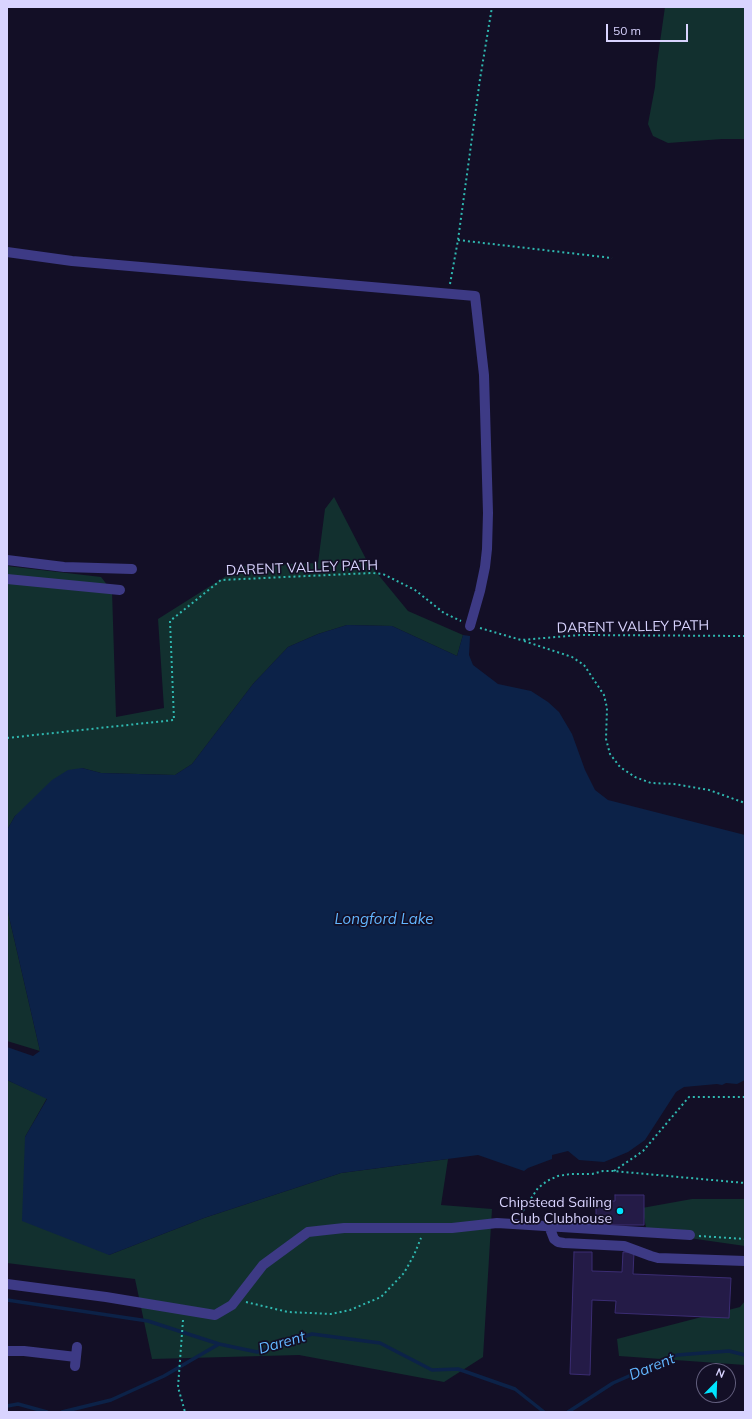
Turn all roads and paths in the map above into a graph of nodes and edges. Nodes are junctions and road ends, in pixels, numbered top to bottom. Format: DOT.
graph roads {
  1 [pos="492,7"];
  2 [pos="458,240"];
  3 [pos="7,252"];
  4 [pos="612,258"];
  5 [pos="448,293"];
  6 [pos="7,560"];
  7 [pos="132,569"];
  8 [pos="7,579"];
  9 [pos="120,590"];
  10 [pos="470,626"];
  11 [pos="745,636"];
  12 [pos="522,640"];
  13 [pos="7,738"];
  14 [pos="745,803"];
  15 [pos="745,1097"];
  16 [pos="613,1171"];
  17 [pos="745,1183"];
  18 [pos="516,1224"];
  19 [pos="549,1226"];
  20 [pos="422,1228"];
  21 [pos="690,1235"];
  22 [pos="745,1239"];
  23 [pos="745,1261"];
  24 [pos="7,1284"];
  25 [pos="237,1300"];
  26 [pos="182,1329"];
  27 [pos="7,1351"];
  28 [pos="76,1357"];
  29 [pos="185,1412"];
  1 -- 2 [label="path"];
  2 -- 4 [label="path"];
  2 -- 5 [label="path"];
  3 -- 5 [label="street"];
  5 -- 10 [label="street"];
  6 -- 7 [label="street"];
  8 -- 9 [label="street"];
  10 -- 12 [label="path, DARENT VALLEY PATH"];
  10 -- 13 [label="path, DARENT VALLEY PATH"];
  11 -- 12 [label="path, DARENT VALLEY PATH"];
  12 -- 14 [label="path"];
  15 -- 16 [label="path"];
  16 -- 17 [label="path"];
  16 -- 18 [label="path"];
  18 -- 19 [label="street"];
  18 -- 20 [label="street"];
  19 -- 21 [label="street"];
  19 -- 23 [label="street"];
  20 -- 25 [label="street"];
  20 -- 25 [label="path"];
  21 -- 22 [label="path"];
  24 -- 25 [label="street"];
  26 -- 29 [label="path"];
  27 -- 28 [label="street"];
}
